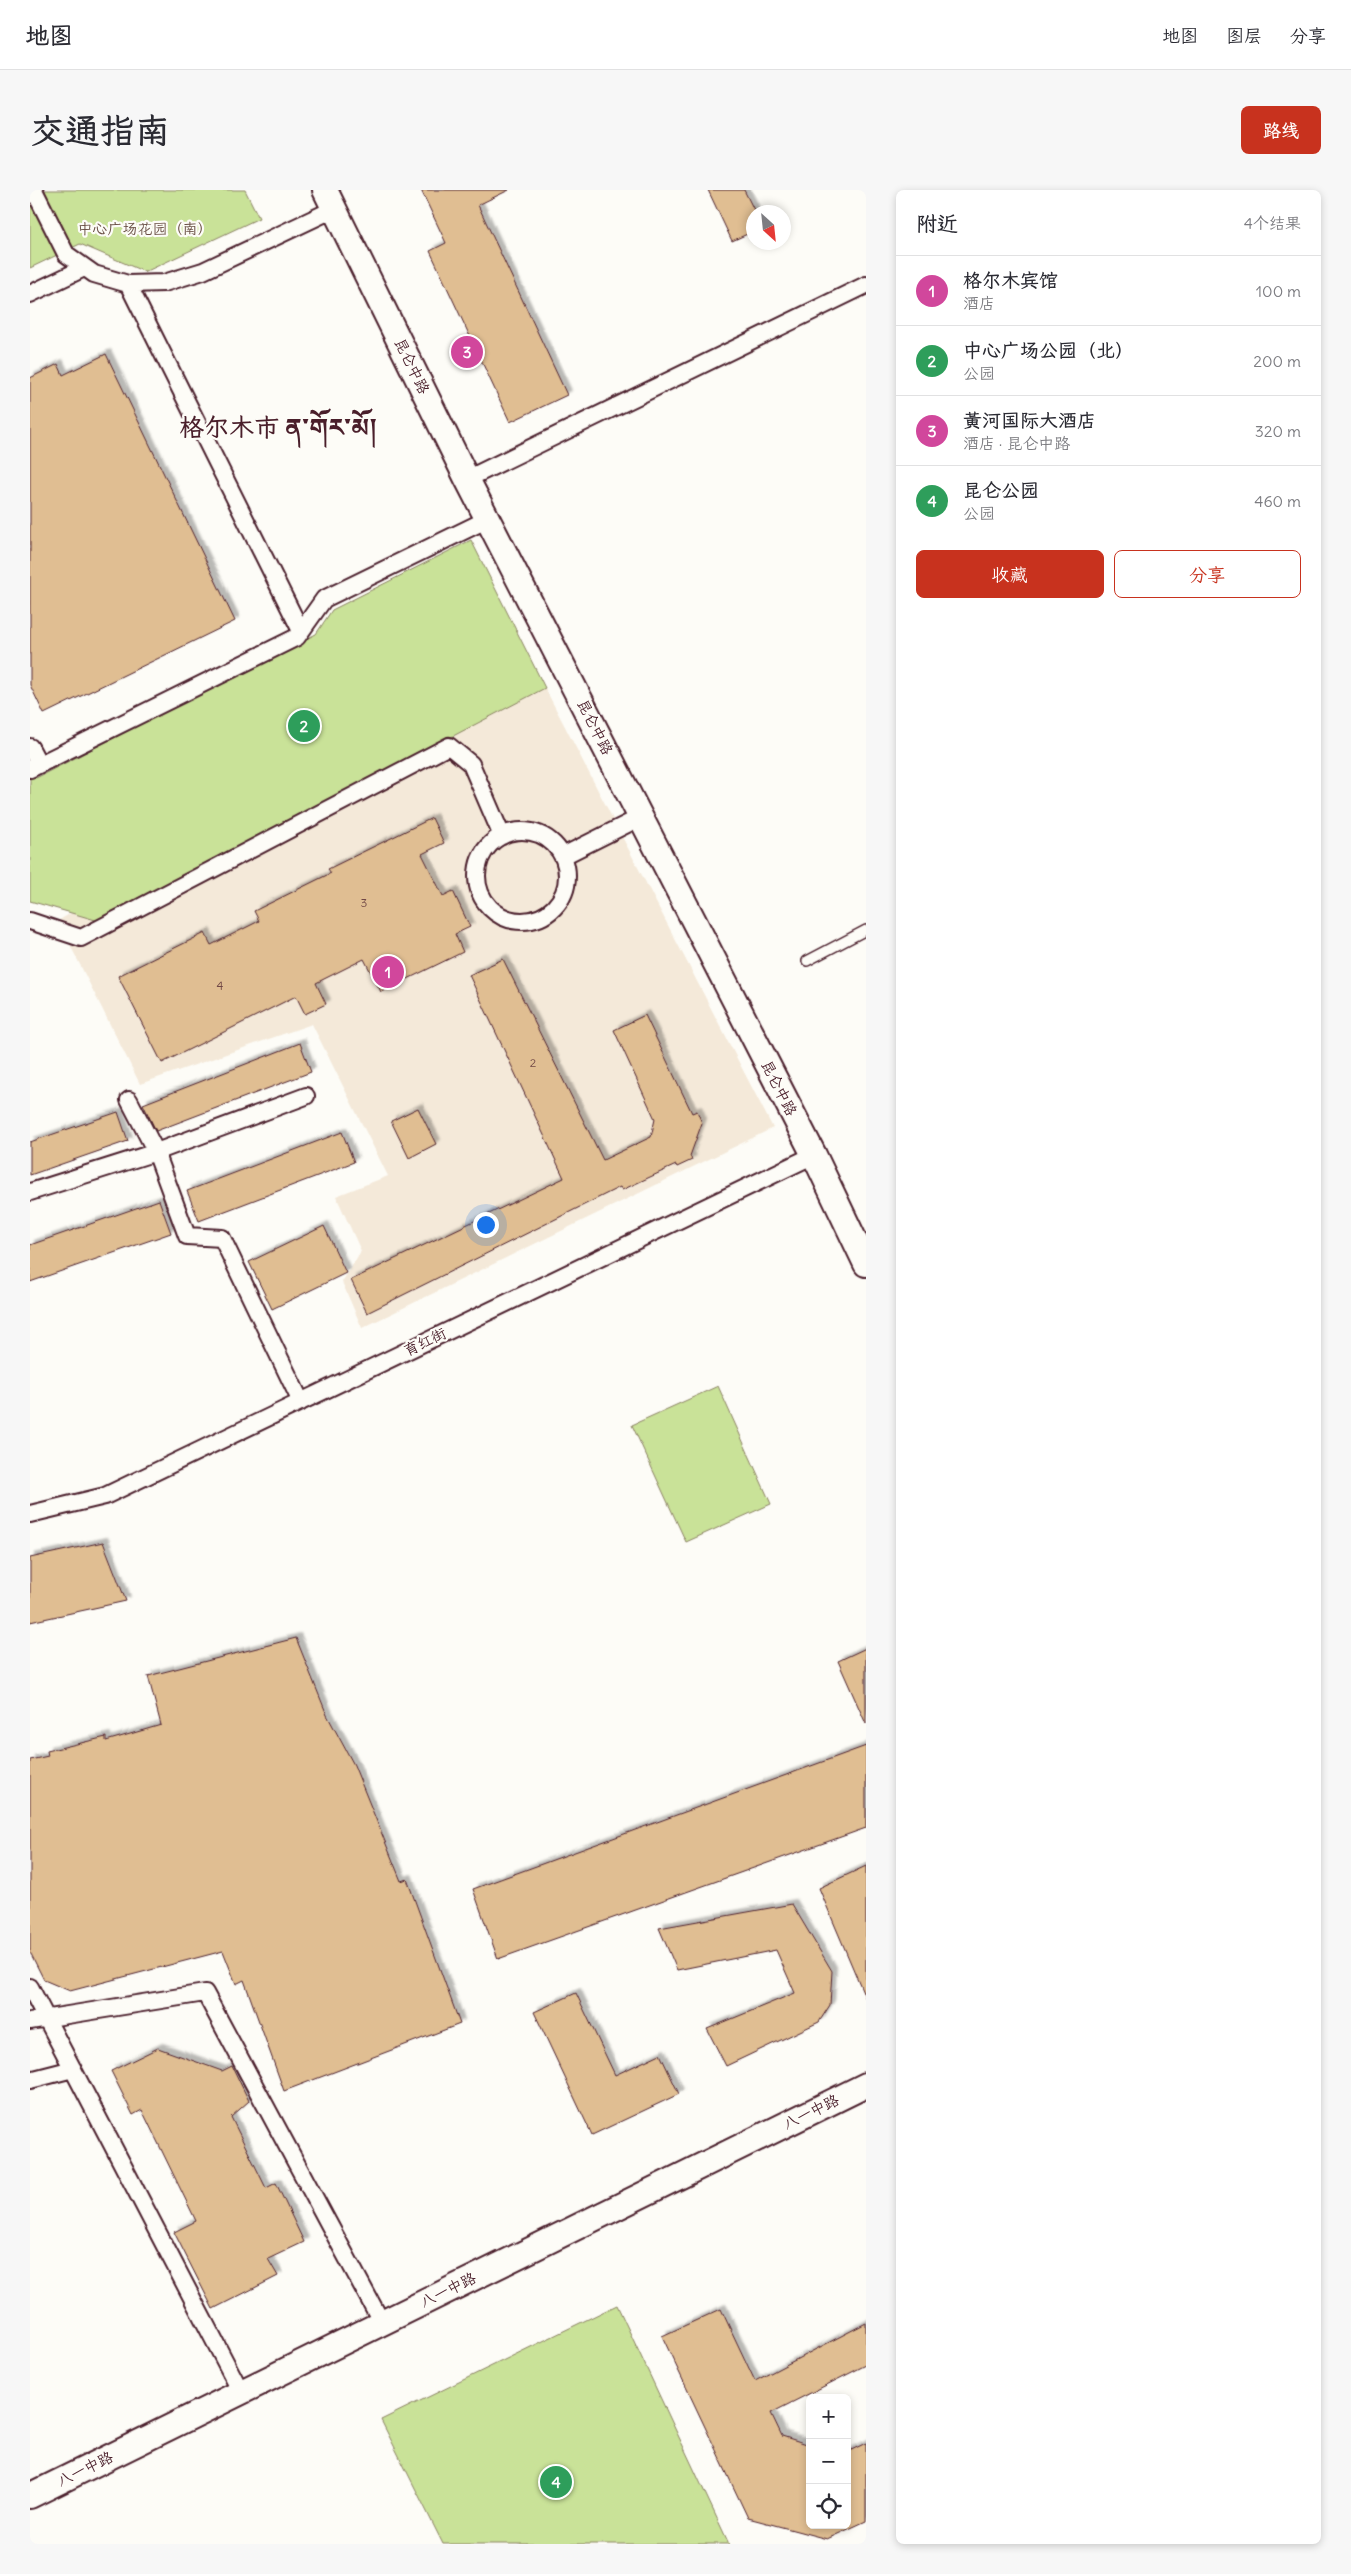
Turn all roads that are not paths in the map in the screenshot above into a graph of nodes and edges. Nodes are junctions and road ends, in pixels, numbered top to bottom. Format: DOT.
graph roads {
  1 [pos="34,190"];
  2 [pos="330,199"];
  3 [pos="84,268"];
  4 [pos="128,284"];
  5 [pos="866,285"];
  6 [pos="30,294"];
  7 [pos="468,479"];
  8 [pos="488,519"];
  9 [pos="301,631"];
  10 [pos="30,747"];
  11 [pos="34,766"];
  12 [pos="641,817"];
  13 [pos="502,836"];
  14 [pos="563,856"];
  15 [pos="30,921"];
  16 [pos="866,930"];
  17 [pos="806,961"];
  18 [pos="306,1096"];
  19 [pos="128,1100"];
  20 [pos="156,1152"];
  21 [pos="814,1155"];
  22 [pos="30,1192"];
  23 [pos="866,1264"];
  24 [pos="301,1402"];
  25 [pos="30,1514"];
  26 [pos="30,1987"];
  27 [pos="38,2019"];
  28 [pos="73,2070"];
  29 [pos="30,2080"];
  30 [pos="866,2085"];
  31 [pos="382,2323"];
  32 [pos="241,2392"];
  33 [pos="30,2496"];
  1 -- 3 [label="street"];
  2 -- 4 [label="street"];
  2 -- 7 [label="main road, 昆仑中路"];
  3 -- 4 [label="street"];
  3 -- 6 [label="street"];
  4 -- 9 [label="street"];
  5 -- 7 [label="street"];
  7 -- 8 [label="main road, 昆仑中路"];
  8 -- 9 [label="street"];
  8 -- 12 [label="main road, 昆仑中路"];
  9 -- 11 [label="street"];
  10 -- 11 [label="street"];
  12 -- 14 [label="street"];
  12 -- 21 [label="main road, 昆仑中路"];
  13 -- 14 [label="street"];
  13 -- 14 [label="street"];
  13 -- 15 [label="street"];
  16 -- 17 [label="lane"];
  18 -- 20 [label="street"];
  19 -- 20 [label="street"];
  20 -- 22 [label="street"];
  20 -- 24 [label="street"];
  21 -- 23 [label="main road, 昆仑中路"];
  21 -- 24 [label="street, 育红街"];
  24 -- 25 [label="street, 育红街"];
  26 -- 27 [label="street"];
  27 -- 28 [label="street"];
  27 -- 31 [label="street"];
  28 -- 29 [label="street"];
  28 -- 32 [label="street"];
  30 -- 31 [label="main road, 八一中路"];
  31 -- 32 [label="main road, 八一中路"];
  32 -- 33 [label="main road, 八一中路"];
}
